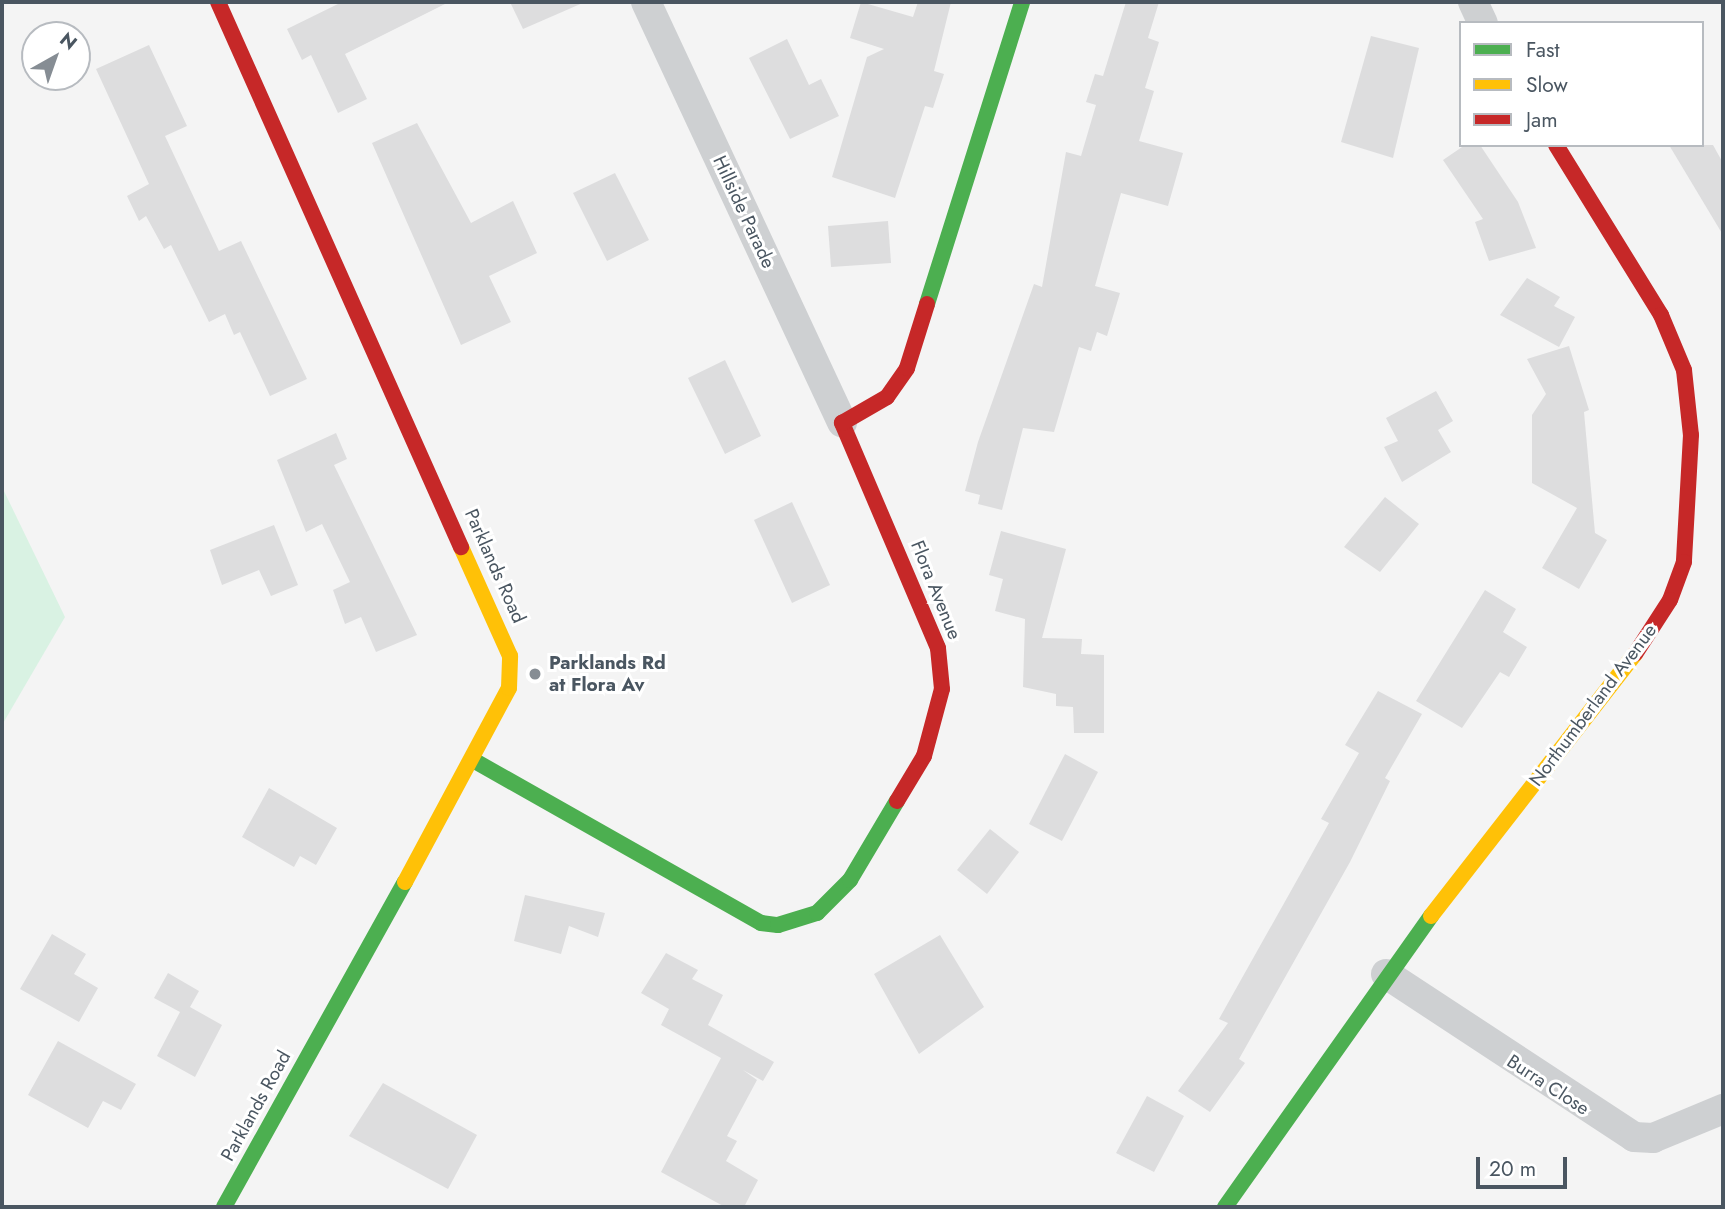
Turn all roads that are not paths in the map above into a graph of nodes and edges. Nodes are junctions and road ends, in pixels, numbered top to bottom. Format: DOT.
graph roads {
  1 [pos="218,2"];
  2 [pos="646,2"];
  3 [pos="1022,2"];
  4 [pos="1473,2"];
  5 [pos="1482,21"];
  6 [pos="1557,147"];
  7 [pos="842,423"];
  8 [pos="473,760"];
  9 [pos="1386,974"];
  10 [pos="1723,1109"];
  11 [pos="224,1207"];
  12 [pos="1225,1207"];
  1 -- 8 [label="street, Parklands Road"];
  2 -- 7 [label="street, Hillside Parade"];
  3 -- 7 [label="street"];
  4 -- 5 [label="street"];
  6 -- 9 [label="street, Northumberland Avenue"];
  7 -- 8 [label="street, Flora Avenue"];
  8 -- 11 [label="street, Parklands Road"];
  9 -- 10 [label="street, Burra Close"];
  9 -- 12 [label="street, Northumberland Avenue"];
}
